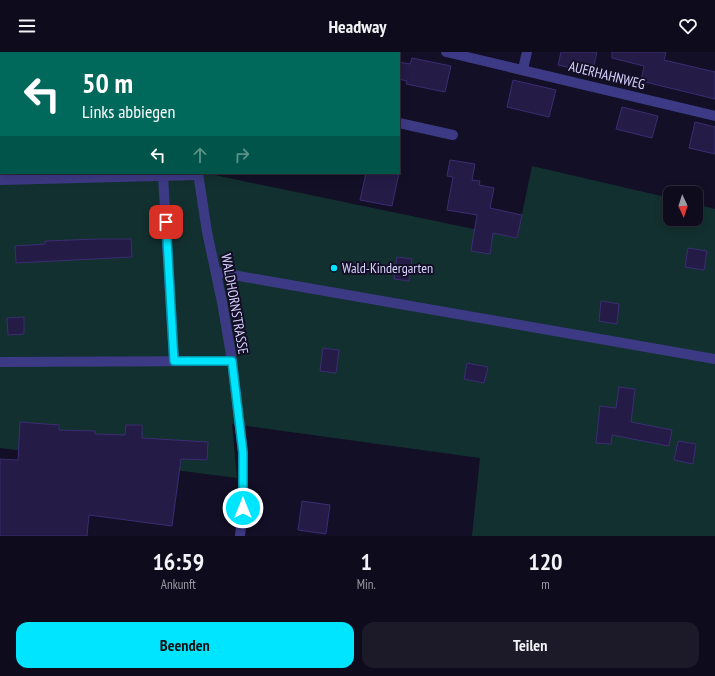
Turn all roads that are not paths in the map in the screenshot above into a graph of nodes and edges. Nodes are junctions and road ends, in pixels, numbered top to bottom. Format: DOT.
graph roads {
  1 [pos="446,52"];
  2 [pos="527,52"];
  3 [pos="523,70"];
  4 [pos="715,116"];
  5 [pos="400,123"];
  6 [pos="452,135"];
  7 [pos="198,174"];
  8 [pos="163,176"];
  9 [pos="0,180"];
  10 [pos="216,272"];
  11 [pos="715,359"];
  12 [pos="174,361"];
  13 [pos="232,361"];
  14 [pos="0,362"];
  15 [pos="240,536"];
  1 -- 3 [label="street, AUERHAHNWEG"];
  2 -- 3 [label="street"];
  3 -- 4 [label="street, AUERHAHNWEG"];
  5 -- 6 [label="street"];
  7 -- 8 [label="street"];
  7 -- 10 [label="street, WALDHORNSTRASSE"];
  8 -- 9 [label="street"];
  8 -- 12 [label="street"];
  10 -- 11 [label="street"];
  10 -- 13 [label="street, WALDHORNSTRASSE"];
  12 -- 13 [label="street"];
  12 -- 14 [label="street"];
  13 -- 15 [label="street, WALDHORNSTRASSE"];
}
